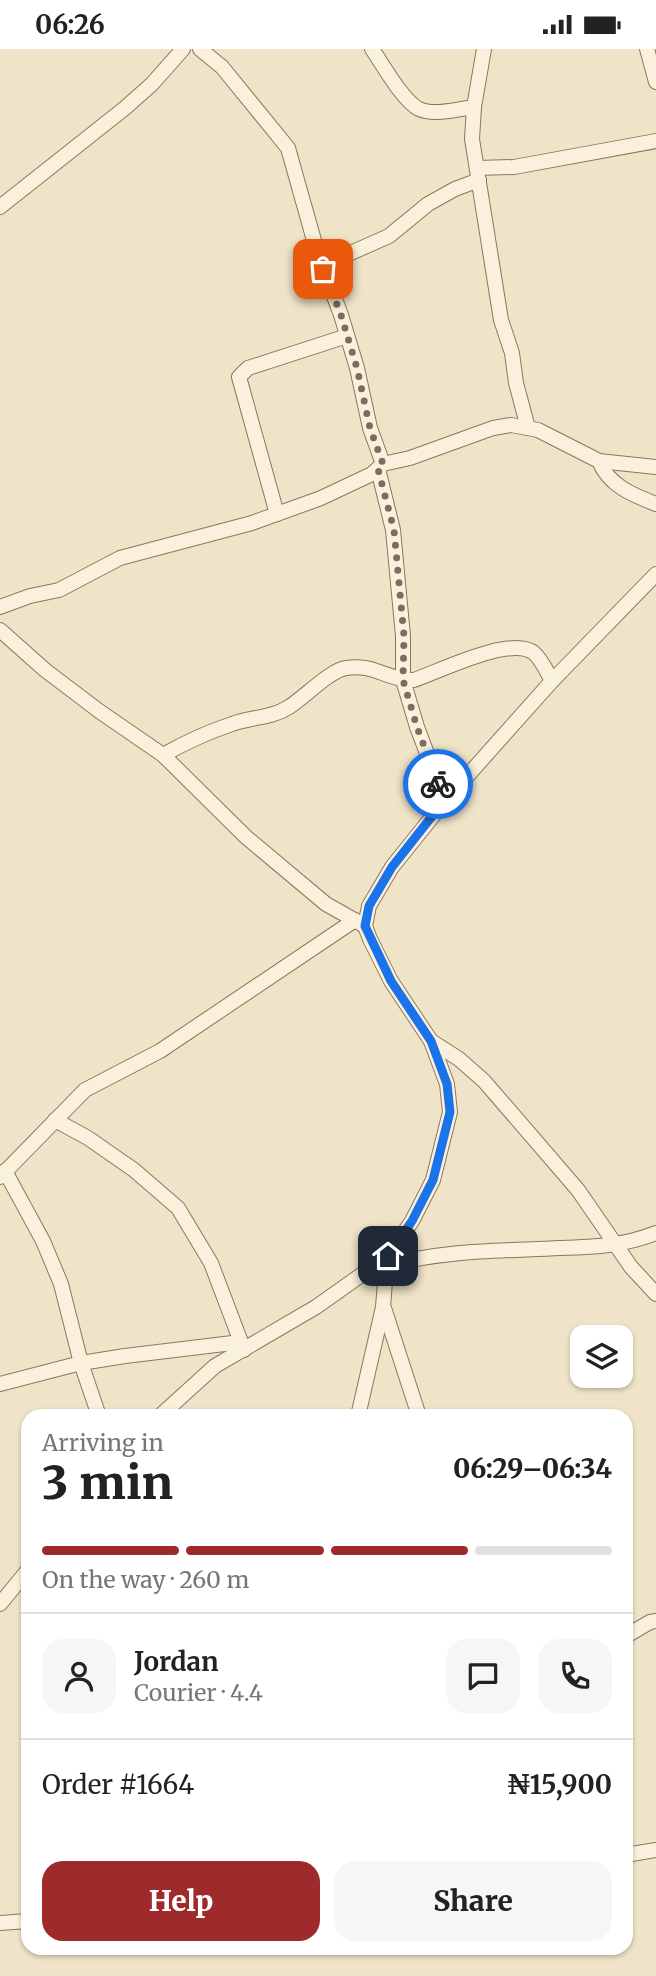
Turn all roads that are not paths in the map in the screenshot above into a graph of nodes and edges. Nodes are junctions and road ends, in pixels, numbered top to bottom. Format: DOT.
graph roads {
  1 [pos="183,49"];
  2 [pos="200,49"];
  3 [pos="372,49"];
  4 [pos="484,49"];
  5 [pos="647,49"];
  6 [pos="656,82"];
  7 [pos="474,107"];
  8 [pos="656,141"];
  9 [pos="478,174"];
  10 [pos="0,207"];
  11 [pos="323,269"];
  12 [pos="347,336"];
  13 [pos="528,428"];
  14 [pos="600,461"];
  15 [pos="380,467"];
  16 [pos="656,467"];
  17 [pos="656,504"];
  18 [pos="277,514"];
  19 [pos="656,574"];
  20 [pos="0,607"];
  21 [pos="0,630"];
  22 [pos="403,680"];
  23 [pos="552,681"];
  24 [pos="163,755"];
  25 [pos="444,801"];
  26 [pos="360,923"];
  27 [pos="431,1041"];
  28 [pos="55,1120"];
  29 [pos="3,1174"];
  30 [pos="656,1233"];
  31 [pos="615,1246"];
  32 [pos="387,1261"];
  33 [pos="656,1294"];
  34 [pos="383,1307"];
  35 [pos="242,1346"];
  36 [pos="81,1363"];
  37 [pos="0,1384"];
  38 [pos="97,1409"];
  39 [pos="168,1409"];
  40 [pos="360,1409"];
  41 [pos="417,1409"];
  42 [pos="21,1578"];
  43 [pos="0,1604"];
  44 [pos="656,1621"];
  45 [pos="633,1632"];
  46 [pos="656,1850"];
  47 [pos="633,1854"];
  48 [pos="21,1922"];
  49 [pos="0,1923"];
  1 -- 10 [label="street"];
  2 -- 11 [label="street"];
  3 -- 7 [label="street"];
  4 -- 7 [label="street"];
  5 -- 6 [label="street"];
  7 -- 9 [label="street"];
  8 -- 9 [label="street"];
  9 -- 11 [label="street"];
  9 -- 13 [label="street"];
  11 -- 12 [label="street"];
  12 -- 15 [label="street"];
  12 -- 18 [label="street"];
  13 -- 14 [label="street"];
  13 -- 15 [label="street"];
  14 -- 16 [label="street"];
  14 -- 17 [label="street"];
  15 -- 18 [label="street"];
  15 -- 22 [label="street"];
  18 -- 20 [label="street"];
  19 -- 23 [label="street"];
  21 -- 24 [label="street"];
  22 -- 23 [label="street"];
  22 -- 24 [label="street"];
  22 -- 25 [label="street"];
  23 -- 25 [label="street"];
  24 -- 26 [label="street"];
  25 -- 26 [label="street"];
  26 -- 27 [label="street"];
  26 -- 28 [label="street"];
  27 -- 31 [label="street"];
  27 -- 32 [label="street"];
  28 -- 29 [label="street"];
  28 -- 35 [label="street"];
  29 -- 36 [label="street"];
  30 -- 31 [label="street"];
  31 -- 32 [label="street"];
  31 -- 33 [label="street"];
  32 -- 34 [label="street"];
  32 -- 35 [label="street"];
  34 -- 40 [label="street"];
  34 -- 41 [label="street"];
  35 -- 36 [label="street"];
  35 -- 39 [label="street"];
  36 -- 37 [label="street"];
  36 -- 38 [label="street"];
  42 -- 43 [label="street"];
  44 -- 45 [label="street"];
  46 -- 47 [label="street"];
  48 -- 49 [label="street"];
}
